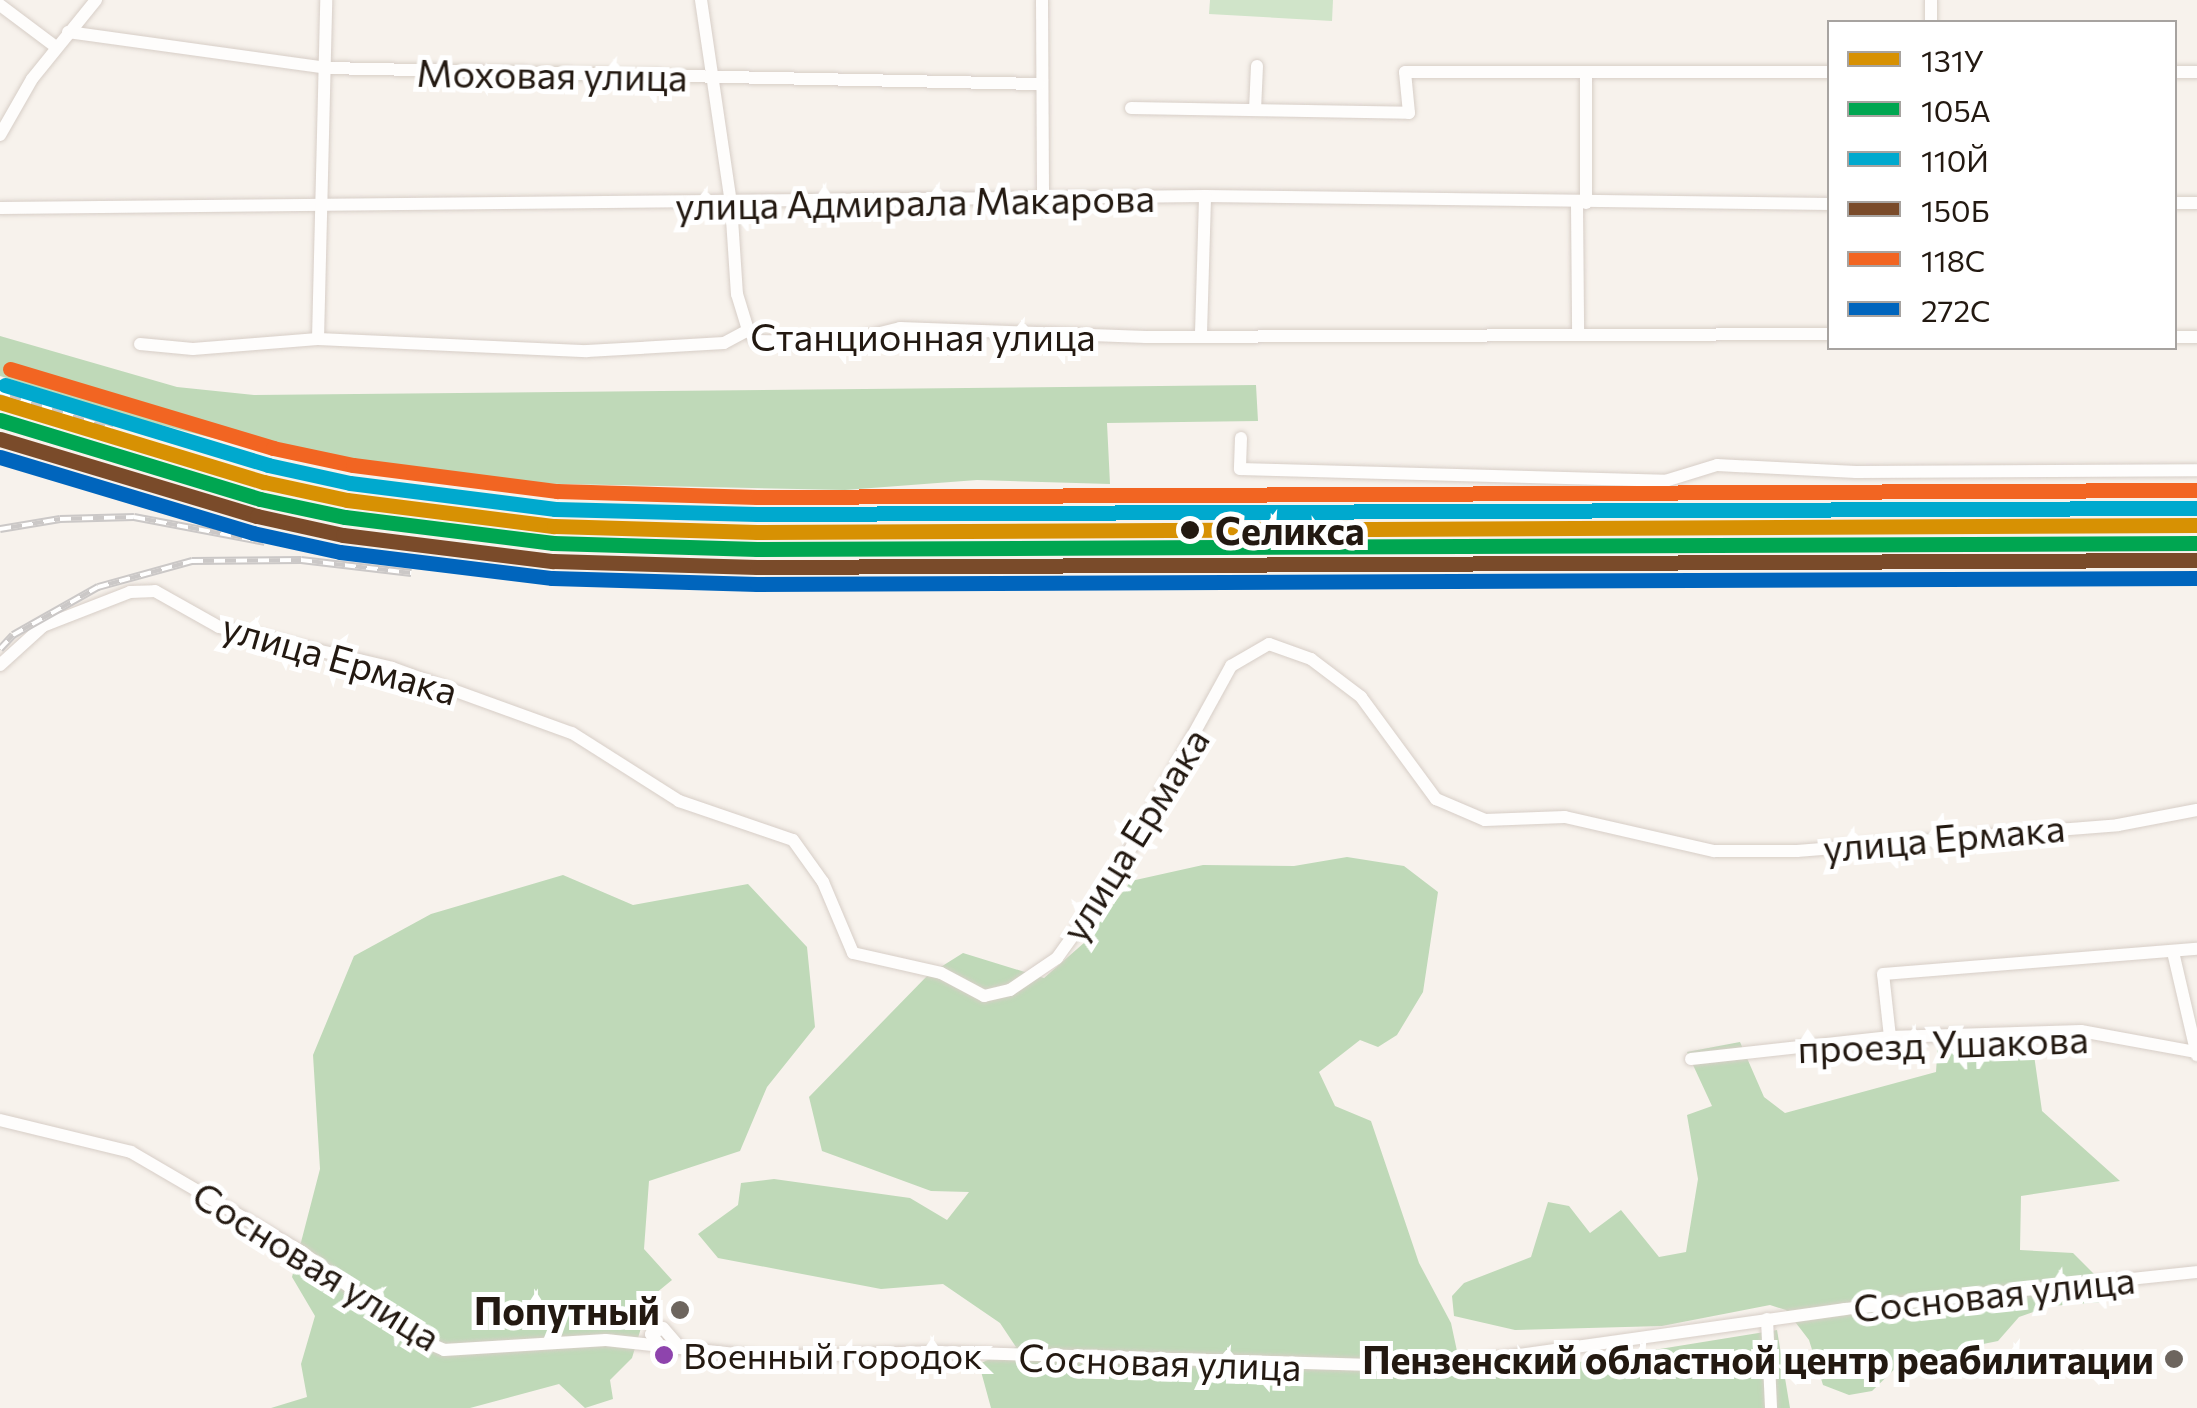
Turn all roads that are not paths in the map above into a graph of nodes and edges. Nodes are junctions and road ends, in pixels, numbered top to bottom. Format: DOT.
graph roads {
  1 [pos="96,0"];
  2 [pos="326,0"];
  3 [pos="700,0"];
  4 [pos="1042,0"];
  5 [pos="0,5"];
  6 [pos="68,32"];
  7 [pos="56,46"];
  8 [pos="1257,66"];
  9 [pos="326,68"];
  10 [pos="1827,72"];
  11 [pos="1586,75"];
  12 [pos="712,78"];
  13 [pos="1039,84"];
  14 [pos="1131,108"];
  15 [pos="1255,110"];
  16 [pos="0,135"];
  17 [pos="1205,196"];
  18 [pos="1043,200"];
  19 [pos="731,204"];
  20 [pos="1581,204"];
  21 [pos="1827,204"];
  22 [pos="0,208"];
  23 [pos="320,209"];
  24 [pos="748,330"];
  25 [pos="1578,331"];
  26 [pos="1200,334"];
  27 [pos="1827,334"];
  28 [pos="318,339"];
  29 [pos="140,344"];
  30 [pos="1241,438"];
  31 [pos="2197,470"];
  32 [pos="0,665"];
  33 [pos="2197,810"];
  34 [pos="2197,949"];
  35 [pos="2173,952"];
  36 [pos="1890,1037"];
  37 [pos="2196,1054"];
  38 [pos="1691,1059"];
  39 [pos="0,1120"];
  40 [pos="2197,1272"];
  41 [pos="1768,1319"];
  42 [pos="1770,1408"];
  1 -- 6 [label="street"];
  2 -- 9 [label="street"];
  3 -- 12 [label="street"];
  4 -- 13 [label="street"];
  5 -- 7 [label="street"];
  6 -- 7 [label="street"];
  6 -- 9 [label="street, Моховая улица"];
  7 -- 16 [label="street"];
  8 -- 15 [label="street"];
  9 -- 12 [label="street, Моховая улица"];
  9 -- 23 [label="street"];
  10 -- 11 [label="street"];
  11 -- 15 [label="street"];
  11 -- 20 [label="street"];
  12 -- 13 [label="street, Моховая улица"];
  12 -- 19 [label="street"];
  13 -- 18 [label="street"];
  14 -- 15 [label="street"];
  17 -- 18 [label="street, улица Адмирала Макарова"];
  17 -- 20 [label="street, улица Адмирала Макарова"];
  17 -- 26 [label="street"];
  18 -- 19 [label="street, улица Адмирала Макарова"];
  19 -- 23 [label="street, улица Адмирала Макарова"];
  19 -- 24 [label="street"];
  20 -- 21 [label="street, улица Адмирала Макарова"];
  20 -- 25 [label="street"];
  22 -- 23 [label="street, улица Адмирала Макарова"];
  23 -- 28 [label="street"];
  24 -- 26 [label="street, Станционная улица"];
  24 -- 28 [label="street, Станционная улица"];
  25 -- 26 [label="street, Станционная улица"];
  25 -- 27 [label="street, Станционная улица"];
  28 -- 29 [label="street, Станционная улица"];
  30 -- 31 [label="street"];
  32 -- 33 [label="street, улица Ермака"];
  34 -- 35 [label="street, проезд Ушакова"];
  35 -- 36 [label="street, проезд Ушакова"];
  35 -- 37 [label="street"];
  36 -- 37 [label="street, проезд Ушакова"];
  36 -- 38 [label="street, проезд Ушакова"];
  39 -- 41 [label="street, Сосновая улица"];
  40 -- 41 [label="street, Сосновая улица"];
  41 -- 42 [label="street"];
}
